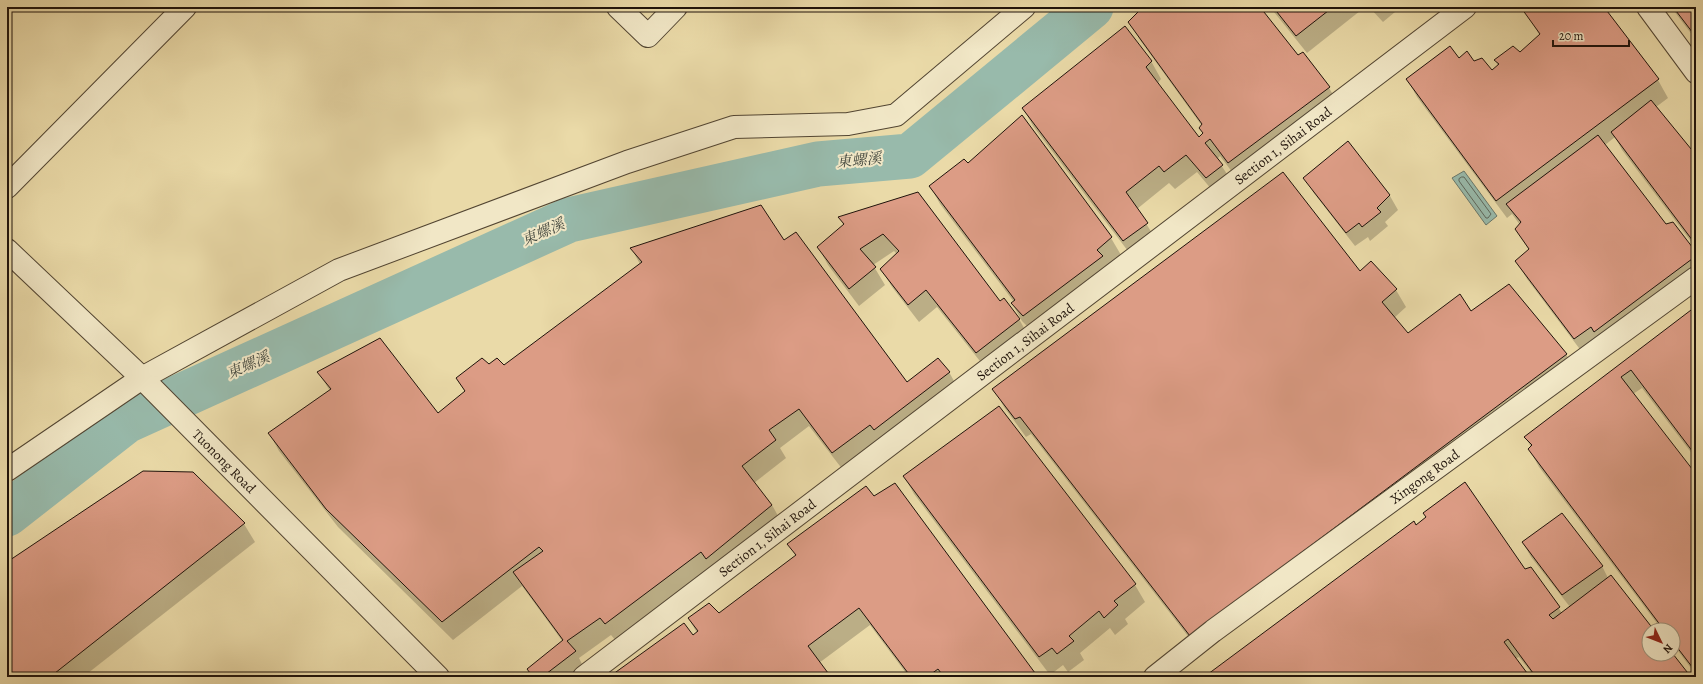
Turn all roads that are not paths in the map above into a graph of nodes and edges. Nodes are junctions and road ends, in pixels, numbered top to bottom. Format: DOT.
graph roads {
  1 [pos="185,7"];
  2 [pos="618,7"];
  3 [pos="676,7"];
  4 [pos="1024,7"];
  5 [pos="1465,7"];
  6 [pos="1648,7"];
  7 [pos="1696,72"];
  8 [pos="7,187"];
  9 [pos="7,250"];
  10 [pos="1696,278"];
  11 [pos="142,378"];
  12 [pos="7,470"];
  13 [pos="438,677"];
  14 [pos="584,677"];
  15 [pos="1154,677"];
  1 -- 8 [label="street"];
  2 -- 3 [label="street"];
  4 -- 11 [label="street"];
  5 -- 14 [label="street, Section 1, Sihai Road"];
  6 -- 7 [label="street"];
  9 -- 11 [label="street, Tuonong Road"];
  10 -- 15 [label="street, Xingong Road"];
  11 -- 12 [label="street"];
  11 -- 13 [label="street, Tuonong Road"];
}
